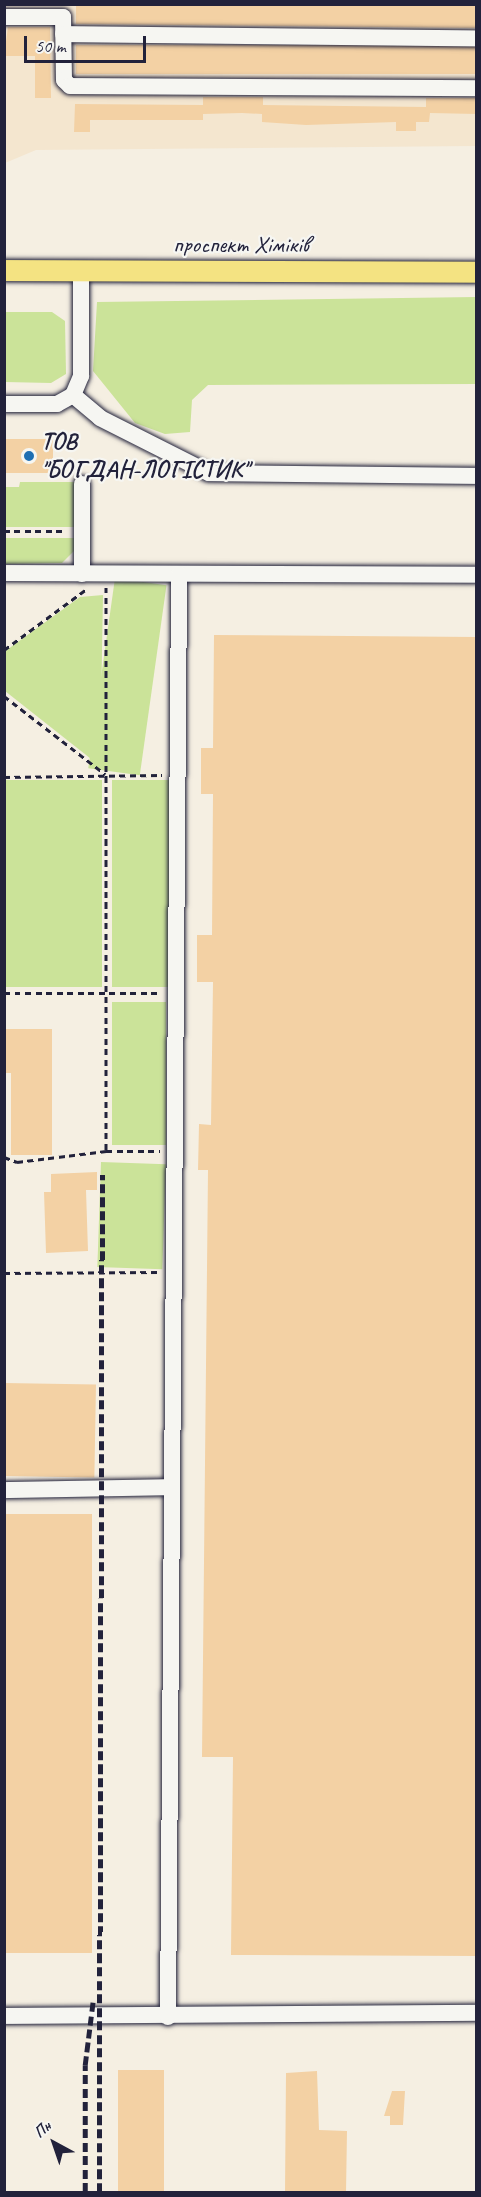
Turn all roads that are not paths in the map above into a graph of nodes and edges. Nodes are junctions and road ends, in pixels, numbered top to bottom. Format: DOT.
graph roads {
  1 [pos="63,11"];
  2 [pos="4,17"];
  3 [pos="63,34"];
  4 [pos="477,39"];
  5 [pos="477,88"];
  6 [pos="4,270"];
  7 [pos="81,270"];
  8 [pos="477,272"];
  9 [pos="73,395"];
  10 [pos="4,404"];
  11 [pos="477,476"];
  12 [pos="82,484"];
  13 [pos="4,573"];
  14 [pos="82,574"];
  15 [pos="179,574"];
  16 [pos="477,575"];
  17 [pos="171,1487"];
  18 [pos="4,1490"];
  19 [pos="477,2013"];
  20 [pos="4,2016"];
  21 [pos="168,2017"];
  1 -- 2 [label="lane"];
  1 -- 3 [label="lane"];
  3 -- 4 [label="lane"];
  3 -- 5 [label="lane"];
  6 -- 7 [label="main road, проспект Хіміків"];
  7 -- 8 [label="main road, проспект Хіміків"];
  7 -- 9 [label="lane"];
  9 -- 10 [label="lane"];
  9 -- 11 [label="lane"];
  12 -- 14 [label="lane"];
  13 -- 14 [label="lane"];
  14 -- 15 [label="lane"];
  15 -- 16 [label="lane"];
  15 -- 17 [label="lane"];
  17 -- 18 [label="lane"];
  17 -- 21 [label="lane"];
  19 -- 21 [label="lane"];
  20 -- 21 [label="lane"];
}
